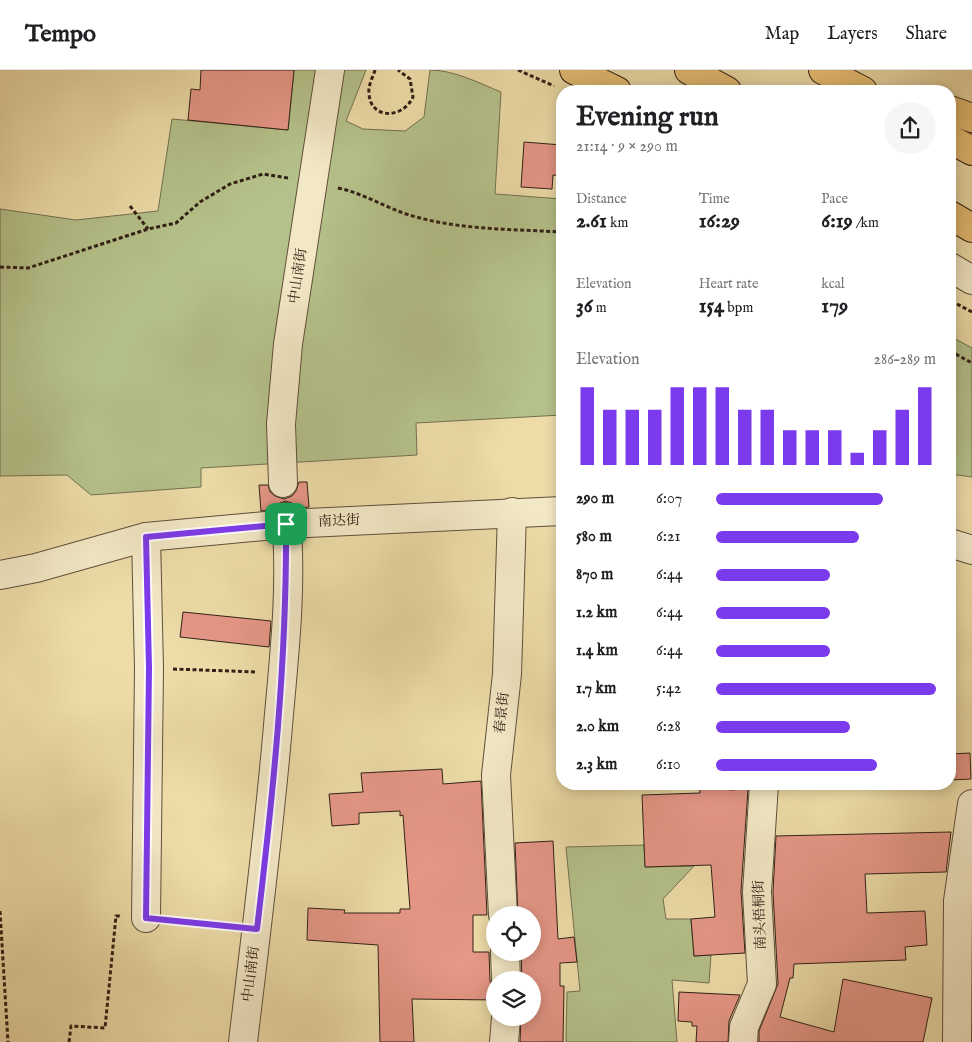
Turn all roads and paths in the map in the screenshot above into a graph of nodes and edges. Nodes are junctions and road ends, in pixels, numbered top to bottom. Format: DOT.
graph roads {
  1 [pos="330,70"];
  2 [pos="375,70"];
  3 [pos="398,70"];
  4 [pos="518,70"];
  5 [pos="689,70"];
  6 [pos="823,70"];
  7 [pos="565,79"];
  8 [pos="591,85"];
  9 [pos="716,85"];
  10 [pos="855,85"];
  11 [pos="956,112"];
  12 [pos="972,118"];
  13 [pos="956,142"];
  14 [pos="972,151"];
  15 [pos="312,182"];
  16 [pos="130,206"];
  17 [pos="956,219"];
  18 [pos="972,228"];
  19 [pos="148,229"];
  20 [pos="556,232"];
  21 [pos="0,267"];
  22 [pos="956,271"];
  23 [pos="972,280"];
  24 [pos="956,303"];
  25 [pos="972,312"];
  26 [pos="956,354"];
  27 [pos="972,363"];
  28 [pos="283,484"];
  29 [pos="556,511"];
  30 [pos="512,512"];
  31 [pos="286,521"];
  32 [pos="146,537"];
  33 [pos="956,545"];
  34 [pos="972,550"];
  35 [pos="0,575"];
  36 [pos="149,668"];
  37 [pos="283,672"];
  38 [pos="764,790"];
  39 [pos="972,804"];
  40 [pos="503,906"];
  41 [pos="0,911"];
  42 [pos="146,918"];
  43 [pos="257,929"];
  44 [pos="505,1026"];
  45 [pos="8,1042"];
  46 [pos="69,1042"];
  47 [pos="243,1042"];
  48 [pos="504,1042"];
  49 [pos="743,1042"];
  50 [pos="957,1042"];
  1 -- 15 [label="street, 中山南街"];
  2 -- 3 [label="path"];
  4 -- 7 [label="path"];
  5 -- 9 [label="main road"];
  6 -- 10 [label="main road"];
  7 -- 8 [label="main road"];
  11 -- 12 [label="main road"];
  13 -- 14 [label="main road"];
  15 -- 19 [label="path"];
  15 -- 20 [label="path"];
  15 -- 28 [label="street, 中山南街"];
  16 -- 19 [label="path"];
  17 -- 18 [label="main road"];
  19 -- 21 [label="path"];
  22 -- 23 [label="street"];
  24 -- 25 [label="path"];
  26 -- 27 [label="path"];
  29 -- 30 [label="street, 南达街"];
  30 -- 31 [label="street, 南达街"];
  30 -- 40 [label="street, 春景街"];
  31 -- 32 [label="street, 南达街"];
  31 -- 37 [label="street, 中山南街"];
  32 -- 35 [label="street, 南达街"];
  32 -- 36 [label="street"];
  33 -- 34 [label="street"];
  36 -- 37 [label="path"];
  36 -- 42 [label="street"];
  37 -- 43 [label="street, 中山南街"];
  38 -- 49 [label="street, 南头梧桐街"];
  39 -- 50 [label="street"];
  41 -- 45 [label="path"];
  42 -- 43 [label="path"];
  42 -- 46 [label="path"];
  43 -- 47 [label="street, 中山南街"];
  44 -- 48 [label="street"];
}
